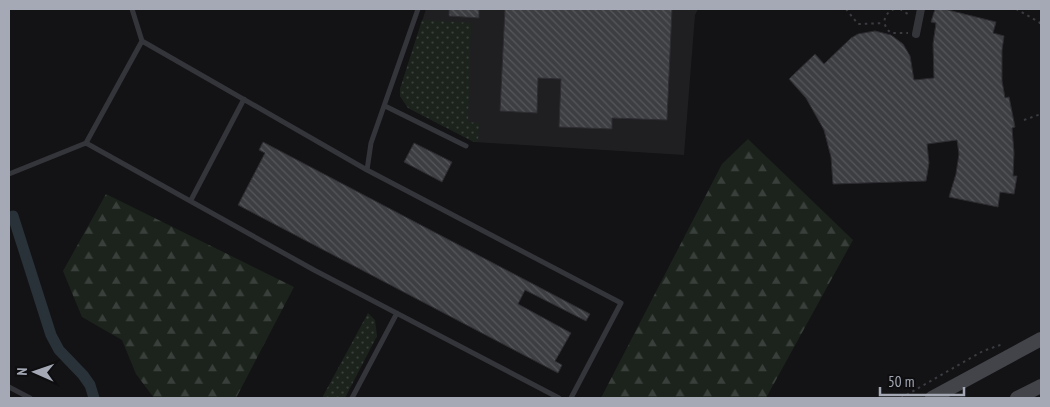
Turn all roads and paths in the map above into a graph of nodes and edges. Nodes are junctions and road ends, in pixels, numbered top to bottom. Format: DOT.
graph roads {
  1 [pos="132,9"];
  2 [pos="418,9"];
  3 [pos="846,9"];
  4 [pos="894,9"];
  5 [pos="921,9"];
  6 [pos="1016,9"];
  7 [pos="884,23"];
  8 [pos="1041,25"];
  9 [pos="916,34"];
  10 [pos="142,41"];
  11 [pos="244,99"];
  12 [pos="385,106"];
  13 [pos="1041,114"];
  14 [pos="1024,120"];
  15 [pos="86,143"];
  16 [pos="466,146"];
  17 [pos="367,170"];
  18 [pos="9,174"];
  19 [pos="190,200"];
  20 [pos="397,313"];
  21 [pos="1041,339"];
  22 [pos="1008,342"];
  23 [pos="1041,386"];
  24 [pos="9,387"];
  25 [pos="30,398"];
  26 [pos="352,398"];
  27 [pos="559,398"];
  28 [pos="571,398"];
  29 [pos="901,398"];
  30 [pos="932,398"];
  31 [pos="1017,398"];
  1 -- 10 [label="lane"];
  2 -- 12 [label="lane"];
  3 -- 7 [label="path"];
  4 -- 7 [label="path"];
  5 -- 9 [label="street"];
  6 -- 8 [label="path"];
  7 -- 9 [label="path"];
  10 -- 11 [label="lane"];
  10 -- 15 [label="lane"];
  11 -- 17 [label="lane"];
  11 -- 19 [label="lane"];
  12 -- 16 [label="lane"];
  12 -- 17 [label="lane"];
  13 -- 14 [label="path"];
  15 -- 18 [label="lane"];
  15 -- 19 [label="lane"];
  17 -- 28 [label="lane"];
  19 -- 20 [label="lane"];
  20 -- 26 [label="lane"];
  20 -- 27 [label="lane"];
  21 -- 30 [label="main road"];
  22 -- 29 [label="path"];
  23 -- 31 [label="main road"];
  24 -- 25 [label="lane"];
}
